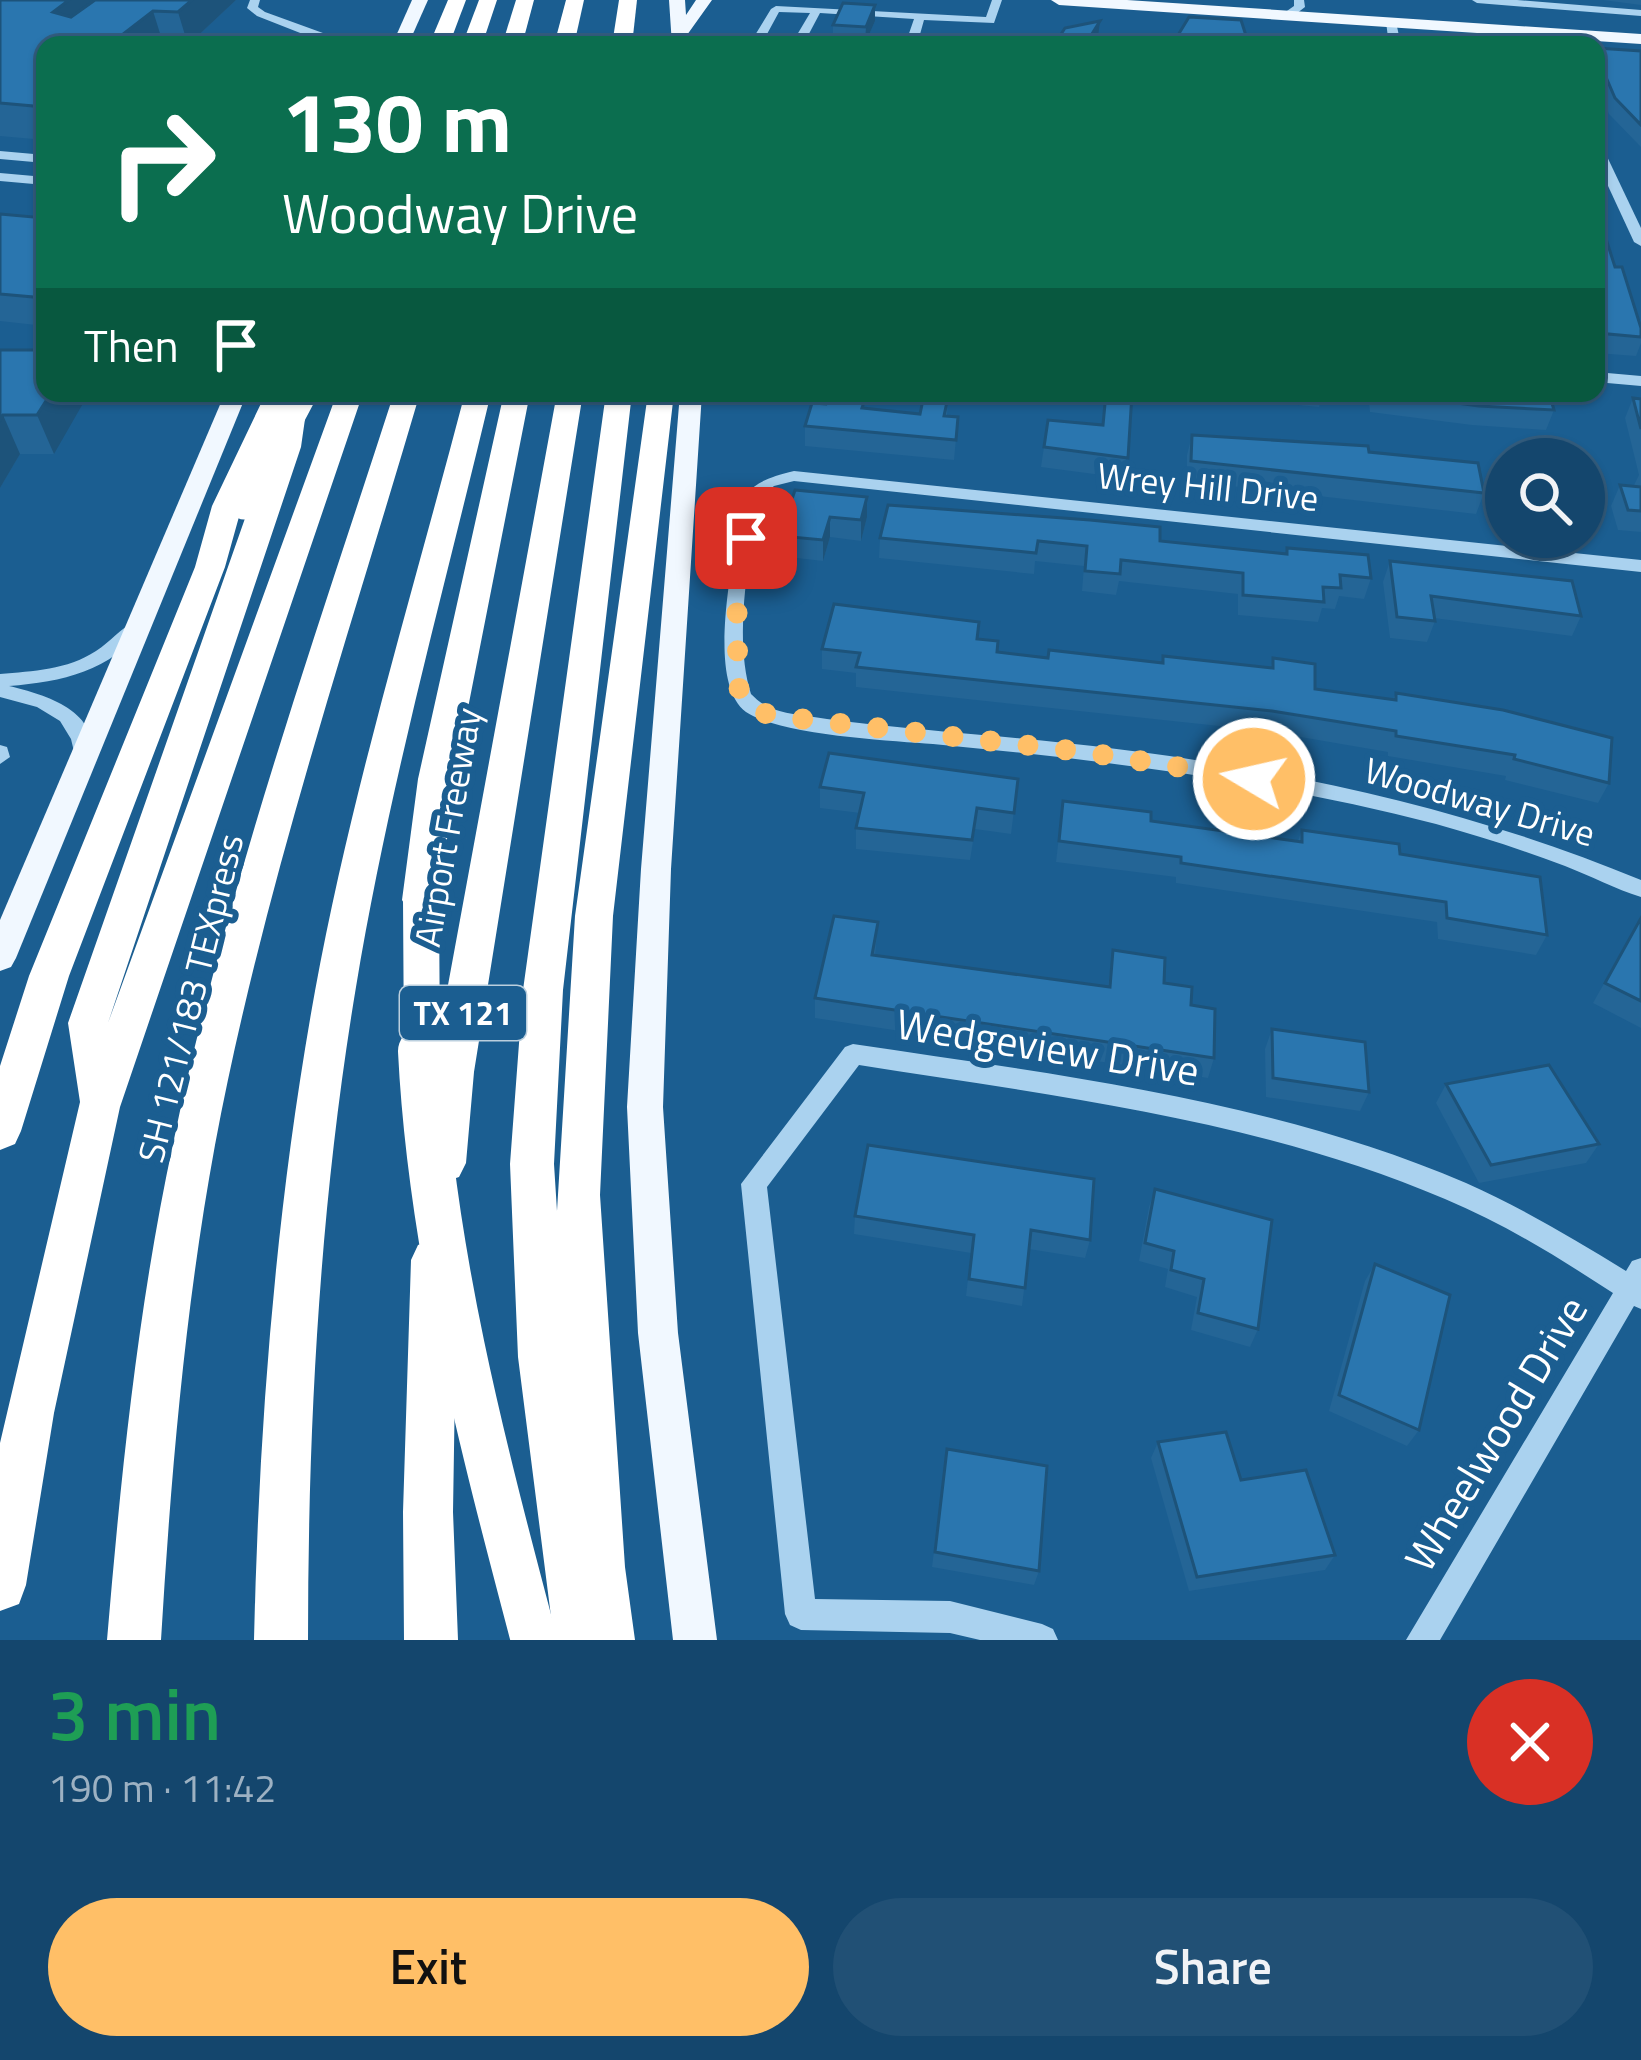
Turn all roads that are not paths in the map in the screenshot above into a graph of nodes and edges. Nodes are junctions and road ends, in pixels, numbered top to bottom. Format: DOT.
graph roads {
  1 [pos="255,0"];
  2 [pos="456,0"];
  3 [pos="526,0"];
  4 [pos="575,0"];
  5 [pos="654,0"];
  6 [pos="704,0"];
  7 [pos="997,0"];
  8 [pos="1059,0"];
  9 [pos="1276,0"];
  10 [pos="421,1"];
  11 [pos="487,2"];
  12 [pos="1478,2"];
  13 [pos="1545,4"];
  14 [pos="1581,5"];
  15 [pos="677,6"];
  16 [pos="1294,7"];
  17 [pos="818,10"];
  18 [pos="1641,13"];
  19 [pos="920,16"];
  20 [pos="1390,22"];
  21 [pos="1591,35"];
  22 [pos="317,36"];
  23 [pos="404,36"];
  24 [pos="443,36"];
  25 [pos="475,36"];
  26 [pos="515,36"];
  27 [pos="566,36"];
  28 [pos="680,36"];
  29 [pos="682,36"];
  30 [pos="760,36"];
  31 [pos="802,36"];
  32 [pos="914,36"];
  33 [pos="1393,36"];
  34 [pos="1500,36"];
  35 [pos="1550,36"];
  36 [pos="1604,36"];
  37 [pos="1605,36"];
  38 [pos="1641,39"];
  39 [pos="0,155"];
  40 [pos="36,158"];
  41 [pos="1605,165"];
  42 [pos="0,177"];
  43 [pos="36,180"];
  44 [pos="1641,242"];
  45 [pos="1605,378"];
  46 [pos="1641,381"];
  47 [pos="232,402"];
  48 [pos="275,402"];
  49 [pos="294,402"];
  50 [pos="297,402"];
  51 [pos="347,402"];
  52 [pos="404,402"];
  53 [pos="476,402"];
  54 [pos="515,402"];
  55 [pos="568,402"];
  56 [pos="618,402"];
  57 [pos="660,402"];
  58 [pos="691,402"];
  59 [pos="768,482"];
  60 [pos="235,506"];
  61 [pos="1641,566"];
  62 [pos="140,622"];
  63 [pos="0,680"];
  64 [pos="0,690"];
  65 [pos="83,759"];
  66 [pos="1641,890"];
  67 [pos="2,950"];
  68 [pos="99,1107"];
  69 [pos="0,1132"];
  70 [pos="1637,1284"];
  71 [pos="0,1585"];
  72 [pos="134,1640"];
  73 [pos="281,1640"];
  74 [pos="431,1640"];
  75 [pos="534,1640"];
  76 [pos="581,1640"];
  77 [pos="608,1640"];
  78 [pos="695,1640"];
  79 [pos="1042,1640"];
  80 [pos="1422,1640"];
  1 -- 22 [label="street"];
  2 -- 24 [label="highway"];
  3 -- 26 [label="highway"];
  4 -- 27 [label="highway"];
  5 -- 15 [label="main road"];
  6 -- 29 [label="main road"];
  7 -- 19 [label="street"];
  8 -- 16 [label="main road"];
  9 -- 16 [label="street"];
  10 -- 23 [label="main road"];
  11 -- 25 [label="highway"];
  12 -- 13 [label="street"];
  13 -- 14 [label="street"];
  14 -- 18 [label="street"];
  14 -- 21 [label="street"];
  15 -- 28 [label="main road"];
  16 -- 20 [label="main road"];
  17 -- 19 [label="street"];
  17 -- 30 [label="street"];
  17 -- 31 [label="street"];
  19 -- 32 [label="street"];
  20 -- 33 [label="street"];
  20 -- 34 [label="main road"];
  21 -- 35 [label="main road"];
  21 -- 36 [label="main road"];
  37 -- 38 [label="main road"];
  39 -- 40 [label="street"];
  41 -- 44 [label="street"];
  42 -- 43 [label="street"];
  45 -- 46 [label="street"];
  47 -- 62 [label="main road"];
  48 -- 60 [label="highway"];
  49 -- 60 [label="highway, bridge"];
  50 -- 68 [label="highway"];
  51 -- 68 [label="highway"];
  52 -- 72 [label="highway, SH 121/183 TEXpress"];
  53 -- 73 [label="highway"];
  54 -- 75 [label="highway, bridge"];
  55 -- 74 [label="highway, Airport Freeway / TX 121"];
  56 -- 76 [label="highway"];
  57 -- 77 [label="highway"];
  58 -- 78 [label="main road"];
  59 -- 61 [label="street, Wrey Hill Drive"];
  59 -- 66 [label="street, Woodway Drive"];
  60 -- 69 [label="highway"];
  62 -- 63 [label="street"];
  62 -- 65 [label="main road"];
  64 -- 65 [label="street"];
  65 -- 67 [label="main road"];
  68 -- 71 [label="highway"];
  70 -- 79 [label="street, Wedgeview Drive"];
  70 -- 80 [label="street, Wheelwood Drive"];
}
